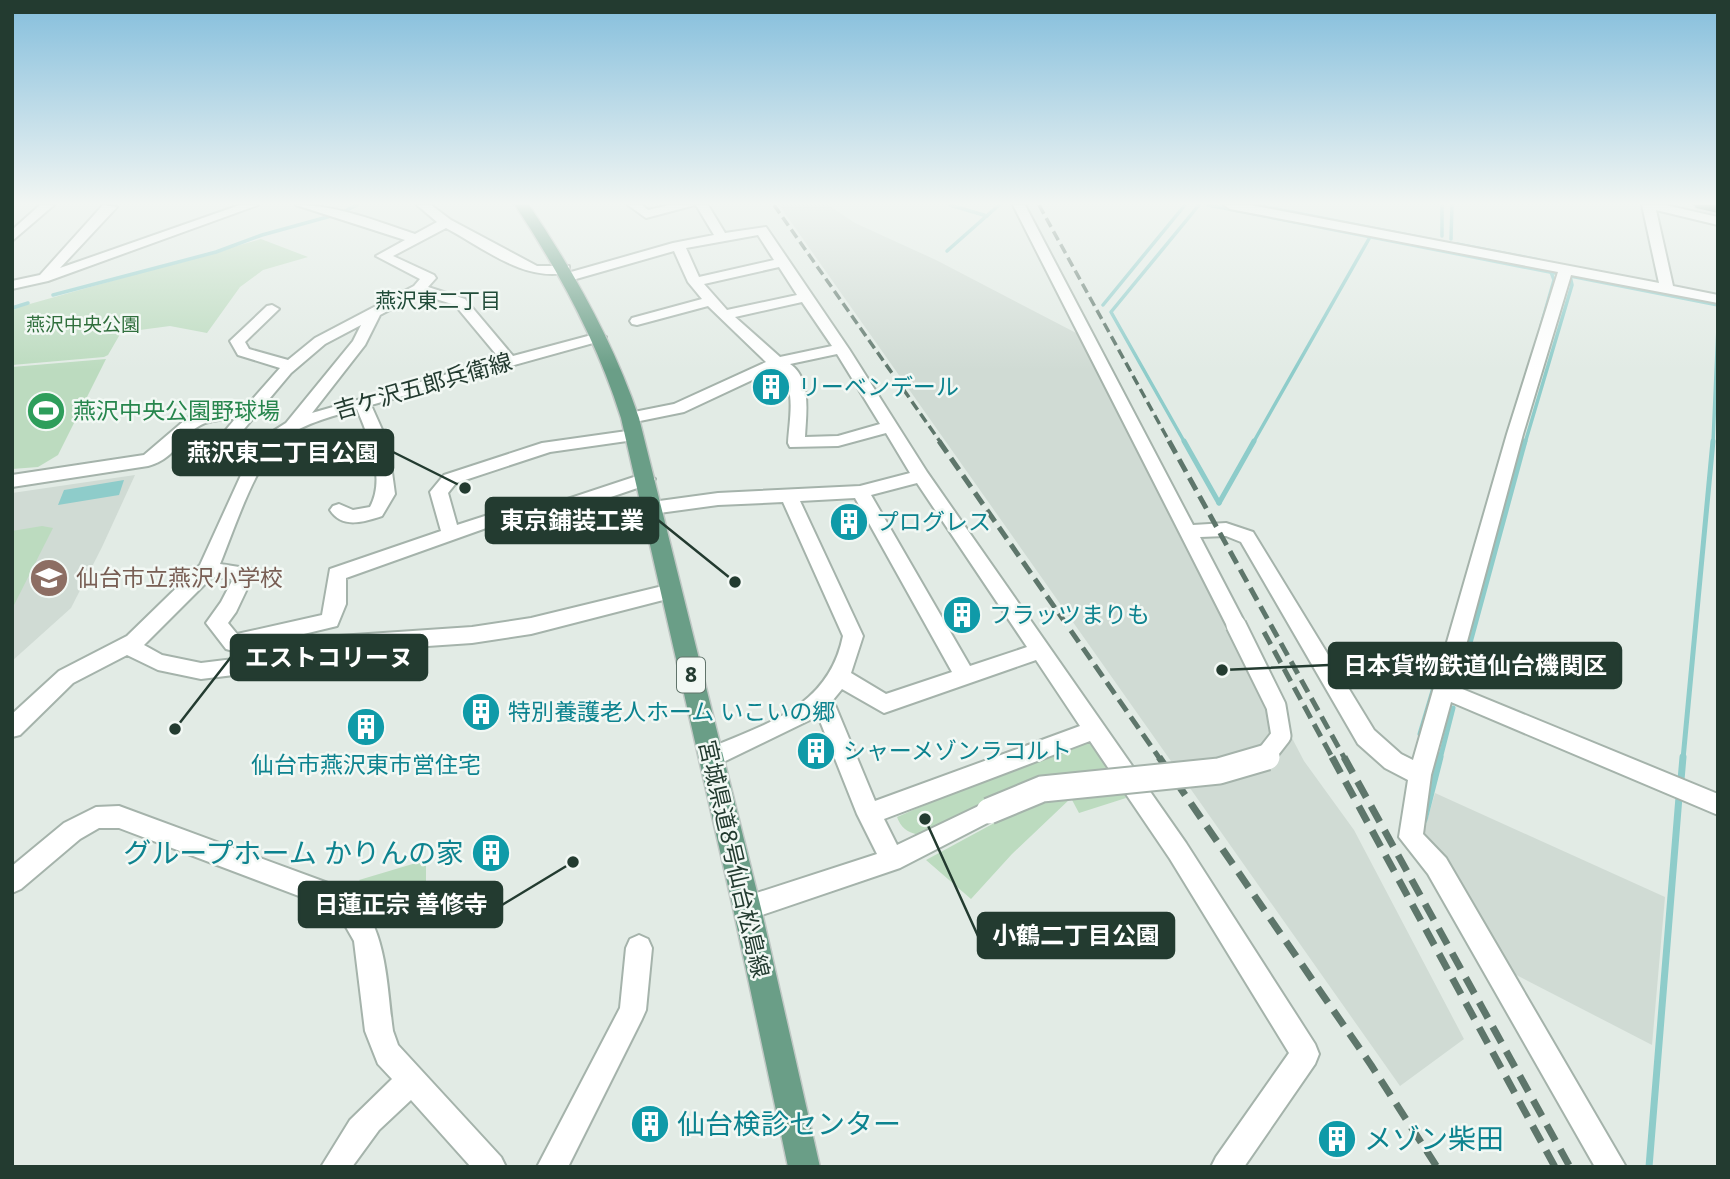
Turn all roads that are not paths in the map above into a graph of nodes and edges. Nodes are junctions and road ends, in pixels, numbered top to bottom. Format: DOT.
graph roads {
  1 [pos="60,260"];
  2 [pos="94,260"];
  3 [pos="391,260"];
  4 [pos="516,260"];
  5 [pos="558,260"];
  6 [pos="620,260"];
  7 [pos="685,260"];
  8 [pos="1048,260"];
  9 [pos="1505,260"];
  10 [pos="1660,260"];
  11 [pos="781,261"];
  12 [pos="1565,272"];
  13 [pos="566,273"];
  14 [pos="43,278"];
  15 [pos="695,282"];
  16 [pos="12,285"];
  17 [pos="419,289"];
  18 [pos="1667,289"];
  19 [pos="806,297"];
  20 [pos="1718,299"];
  21 [pos="710,301"];
  22 [pos="272,309"];
  23 [pos="374,313"];
  24 [pos="724,316"];
  25 [pos="637,321"];
  26 [pos="598,337"];
  27 [pos="841,349"];
  28 [pos="509,360"];
  29 [pos="776,363"];
  30 [pos="291,366"];
  31 [pos="362,402"];
  32 [pos="247,414"];
  33 [pos="632,427"];
  34 [pos="889,427"];
  35 [pos="291,428"];
  36 [pos="212,456"];
  37 [pos="921,476"];
  38 [pos="646,479"];
  39 [pos="12,481"];
  40 [pos="860,492"];
  41 [pos="789,496"];
  42 [pos="652,508"];
  43 [pos="339,510"];
  44 [pos="1188,531"];
  45 [pos="451,534"];
  46 [pos="208,569"];
  47 [pos="671,590"];
  48 [pos="127,646"];
  49 [pos="1042,650"];
  50 [pos="965,676"];
  51 [pos="840,677"];
  52 [pos="1446,691"];
  53 [pos="822,699"];
  54 [pos="12,728"];
  55 [pos="1096,729"];
  56 [pos="711,758"];
  57 [pos="1420,775"];
  58 [pos="1718,805"];
  59 [pos="869,814"];
  60 [pos="892,860"];
  61 [pos="12,881"];
  62 [pos="747,908"];
  63 [pos="639,948"];
  64 [pos="411,1082"];
  65 [pos="335,1167"];
  66 [pos="491,1167"];
  67 [pos="552,1167"];
  68 [pos="804,1167"];
  69 [pos="1226,1167"];
  70 [pos="1611,1167"];
  1 -- 14 [label="street"];
  2 -- 14 [label="street"];
  3 -- 17 [label="street"];
  4 -- 13 [label="street"];
  5 -- 13 [label="main road, 宮城県道8号仙台松島線 / 8"];
  6 -- 13 [label="street"];
  7 -- 15 [label="street"];
  8 -- 44 [label="street"];
  9 -- 12 [label="street"];
  10 -- 18 [label="street"];
  11 -- 15 [label="street"];
  11 -- 19 [label="street"];
  12 -- 18 [label="street"];
  12 -- 52 [label="street"];
  13 -- 26 [label="main road, 宮城県道8号仙台松島線 / 8"];
  14 -- 16 [label="street"];
  15 -- 21 [label="street"];
  17 -- 23 [label="street"];
  17 -- 28 [label="street"];
  18 -- 20 [label="street"];
  19 -- 24 [label="street"];
  19 -- 27 [label="street"];
  21 -- 24 [label="street"];
  21 -- 25 [label="street"];
  22 -- 30 [label="street"];
  23 -- 30 [label="street"];
  23 -- 35 [label="street"];
  24 -- 29 [label="street"];
  26 -- 28 [label="street, 吉ケ沢五郎兵衛線"];
  26 -- 33 [label="main road, 宮城県道8号仙台松島線 / 8"];
  27 -- 29 [label="street"];
  27 -- 34 [label="street"];
  28 -- 31 [label="street, 吉ケ沢五郎兵衛線"];
  29 -- 33 [label="street"];
  29 -- 34 [label="street"];
  30 -- 32 [label="street"];
  31 -- 35 [label="street, 吉ケ沢五郎兵衛線"];
  31 -- 43 [label="street"];
  32 -- 36 [label="street"];
  32 -- 39 [label="street"];
  33 -- 38 [label="main road, 宮城県道8号仙台松島線 / 8"];
  33 -- 45 [label="street"];
  34 -- 37 [label="street"];
  35 -- 46 [label="street, 吉ケ沢五郎兵衛線"];
  37 -- 40 [label="street"];
  37 -- 49 [label="street"];
  38 -- 42 [label="main road, 宮城県道8号仙台松島線 / 8"];
  38 -- 45 [label="street"];
  40 -- 41 [label="street"];
  40 -- 50 [label="street"];
  41 -- 42 [label="street"];
  41 -- 51 [label="street"];
  42 -- 47 [label="main road, 宮城県道8号仙台松島線 / 8"];
  44 -- 57 [label="street"];
  44 -- 60 [label="street, bridge"];
  45 -- 46 [label="street"];
  46 -- 48 [label="street, 吉ケ沢五郎兵衛線"];
  47 -- 48 [label="street"];
  47 -- 56 [label="main road, 宮城県道8号仙台松島線 / 8"];
  48 -- 54 [label="street, 吉ケ沢五郎兵衛線"];
  49 -- 50 [label="street"];
  49 -- 55 [label="street"];
  50 -- 51 [label="street"];
  51 -- 53 [label="street"];
  52 -- 57 [label="street"];
  52 -- 58 [label="street"];
  53 -- 56 [label="street"];
  53 -- 59 [label="street"];
  55 -- 59 [label="street"];
  55 -- 69 [label="street"];
  56 -- 62 [label="main road, 宮城県道8号仙台松島線 / 8"];
  57 -- 70 [label="street"];
  59 -- 60 [label="street"];
  60 -- 62 [label="street"];
  61 -- 64 [label="street"];
  62 -- 68 [label="main road, 宮城県道8号仙台松島線 / 8"];
  63 -- 67 [label="street"];
  64 -- 65 [label="street"];
  64 -- 66 [label="street"];
}
